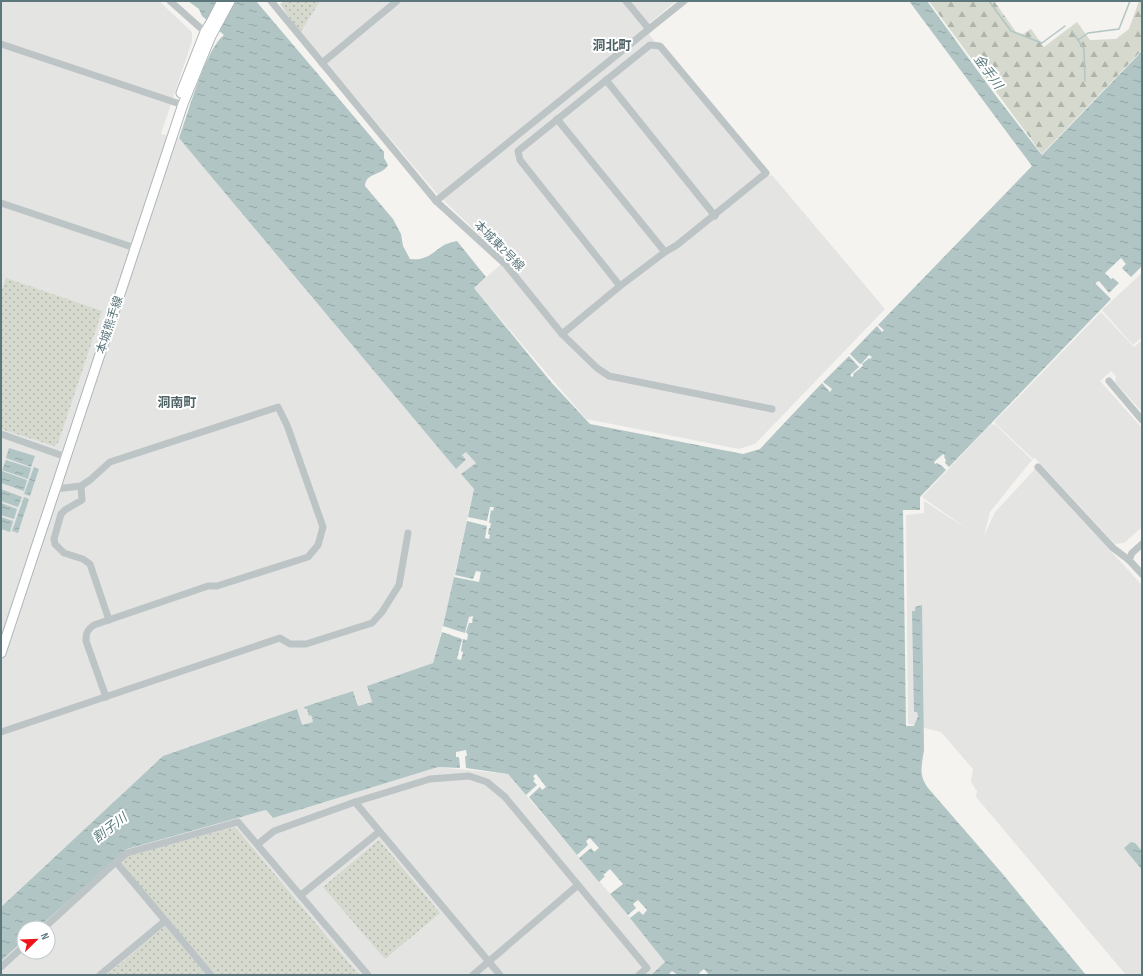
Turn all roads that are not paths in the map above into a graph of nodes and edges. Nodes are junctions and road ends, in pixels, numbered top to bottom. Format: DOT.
graph roads {
  1 [pos="170,1"];
  2 [pos="222,1"];
  3 [pos="230,1"];
  4 [pos="271,1"];
  5 [pos="397,1"];
  6 [pos="626,1"];
  7 [pos="684,1"];
  8 [pos="649,29"];
  9 [pos="210,30"];
  10 [pos="1,44"];
  11 [pos="322,63"];
  12 [pos="606,80"];
  13 [pos="177,103"];
  14 [pos="557,119"];
  15 [pos="436,201"];
  16 [pos="1,203"];
  17 [pos="714,216"];
  18 [pos="133,248"];
  19 [pos="664,252"];
  20 [pos="620,286"];
  21 [pos="562,334"];
  22 [pos="1109,381"];
  23 [pos="772,409"];
  24 [pos="1142,420"];
  25 [pos="1,434"];
  26 [pos="64,456"];
  27 [pos="1038,467"];
  28 [pos="81,486"];
  29 [pos="55,489"];
  30 [pos="408,533"];
  31 [pos="1142,544"];
  32 [pos="1129,560"];
  33 [pos="1142,574"];
  34 [pos="109,620"];
  35 [pos="1,638"];
  36 [pos="1,653"];
  37 [pos="106,697"];
  38 [pos="1,732"];
  39 [pos="355,802"];
  40 [pos="379,832"];
  41 [pos="258,844"];
  42 [pos="116,862"];
  43 [pos="578,885"];
  44 [pos="301,895"];
  45 [pos="53,920"];
  46 [pos="165,921"];
  47 [pos="16,953"];
  48 [pos="489,962"];
  49 [pos="1,967"];
  50 [pos="100,975"];
  51 [pos="211,975"];
  52 [pos="368,975"];
  53 [pos="473,975"];
  54 [pos="500,975"];
  55 [pos="639,975"];
  1 -- 9 [label="street"];
  2 -- 9 [label="main road, 本城熊手線"];
  3 -- 9 [label="main road, 本城熊手線"];
  4 -- 11 [label="street, 本城東2号線"];
  5 -- 11 [label="street"];
  6 -- 8 [label="street"];
  7 -- 8 [label="street"];
  8 -- 15 [label="street"];
  9 -- 13 [label="main road, 本城熊手線"];
  9 -- 18 [label="main road, 本城熊手線"];
  10 -- 13 [label="street"];
  11 -- 15 [label="street, 本城東2号線"];
  12 -- 14 [label="street"];
  12 -- 17 [label="street"];
  12 -- 17 [label="street"];
  13 -- 18 [label="main road, 本城熊手線"];
  14 -- 19 [label="street"];
  14 -- 20 [label="street"];
  15 -- 21 [label="street, 本城東2号線"];
  16 -- 18 [label="street"];
  17 -- 19 [label="street"];
  18 -- 26 [label="main road, 本城熊手線"];
  19 -- 20 [label="street"];
  20 -- 21 [label="street"];
  21 -- 23 [label="street, 本城東2号線"];
  22 -- 24 [label="street"];
  25 -- 26 [label="street"];
  26 -- 29 [label="main road, 本城熊手線"];
  26 -- 35 [label="main road, 本城熊手線"];
  27 -- 32 [label="street"];
  28 -- 29 [label="street"];
  28 -- 34 [label="street"];
  28 -- 34 [label="street"];
  29 -- 36 [label="main road, 本城熊手線"];
  30 -- 37 [label="street"];
  31 -- 32 [label="street"];
  32 -- 33 [label="street"];
  34 -- 37 [label="street"];
  37 -- 38 [label="street"];
  39 -- 40 [label="street"];
  39 -- 41 [label="street"];
  39 -- 43 [label="street"];
  40 -- 44 [label="street"];
  40 -- 48 [label="street"];
  41 -- 42 [label="street"];
  41 -- 44 [label="street"];
  42 -- 45 [label="street"];
  42 -- 46 [label="street"];
  43 -- 48 [label="street"];
  43 -- 55 [label="street"];
  44 -- 52 [label="street"];
  46 -- 50 [label="street"];
  46 -- 51 [label="street"];
  47 -- 49 [label="street"];
  48 -- 53 [label="street"];
  48 -- 54 [label="street"];
}
